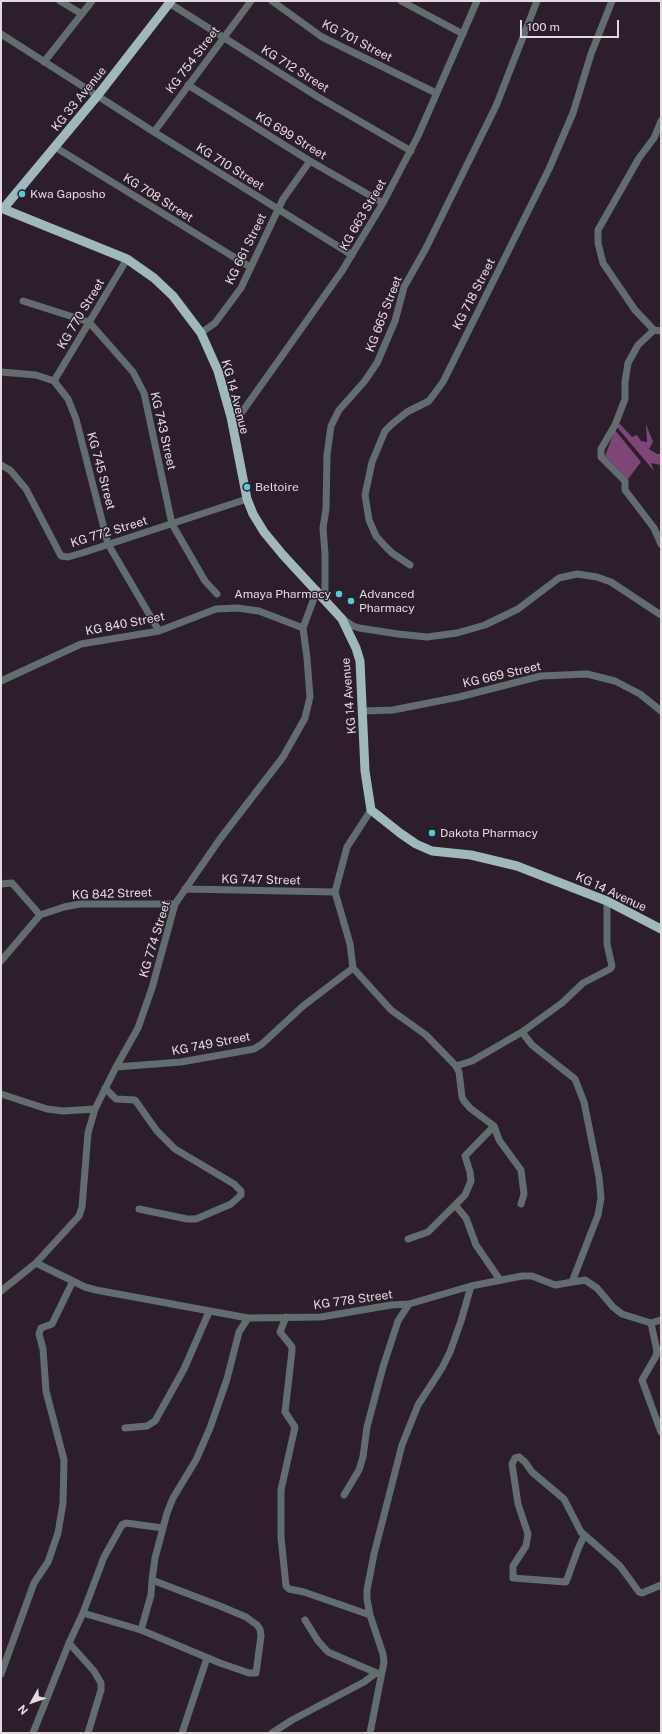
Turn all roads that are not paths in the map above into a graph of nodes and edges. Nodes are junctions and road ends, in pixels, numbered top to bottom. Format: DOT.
graph roads {
  1 [pos="60,1"];
  2 [pos="92,1"];
  3 [pos="251,1"];
  4 [pos="272,1"];
  5 [pos="401,1"];
  6 [pos="477,1"];
  7 [pos="537,1"];
  8 [pos="612,1"];
  9 [pos="170,2"];
  10 [pos="82,14"];
  11 [pos="1,34"];
  12 [pos="463,34"];
  13 [pos="223,37"];
  14 [pos="44,62"];
  15 [pos="188,85"];
  16 [pos="436,93"];
  17 [pos="98,95"];
  18 [pos="661,121"];
  19 [pos="154,132"];
  20 [pos="55,147"];
  21 [pos="411,151"];
  22 [pos="310,160"];
  23 [pos="383,203"];
  24 [pos="2,208"];
  25 [pos="277,210"];
  26 [pos="352,255"];
  27 [pos="127,259"];
  28 [pos="250,267"];
  29 [pos="23,301"];
  30 [pos="89,322"];
  31 [pos="658,331"];
  32 [pos="201,333"];
  33 [pos="1,372"];
  34 [pos="54,381"];
  35 [pos="231,417"];
  36 [pos="1,465"];
  37 [pos="247,499"];
  38 [pos="172,524"];
  39 [pos="108,544"];
  40 [pos="661,544"];
  41 [pos="410,565"];
  42 [pos="317,590"];
  43 [pos="217,594"];
  44 [pos="324,599"];
  45 [pos="661,615"];
  46 [pos="342,619"];
  47 [pos="303,628"];
  48 [pos="159,631"];
  49 [pos="1,681"];
  50 [pos="363,711"];
  51 [pos="661,711"];
  52 [pos="371,810"];
  53 [pos="1,884"];
  54 [pos="185,889"];
  55 [pos="335,892"];
  56 [pos="607,901"];
  57 [pos="175,904"];
  58 [pos="40,915"];
  59 [pos="661,929"];
  60 [pos="1,961"];
  61 [pos="354,968"];
  62 [pos="522,1032"];
  63 [pos="456,1066"];
  64 [pos="116,1067"];
  65 [pos="105,1088"];
  66 [pos="1,1094"];
  67 [pos="95,1109"];
  68 [pos="494,1126"];
  69 [pos="521,1204"];
  70 [pos="455,1205"];
  71 [pos="139,1209"];
  72 [pos="408,1239"];
  73 [pos="36,1263"];
  74 [pos="500,1280"];
  75 [pos="73,1281"];
  76 [pos="572,1282"];
  77 [pos="471,1286"];
  78 [pos="1,1291"];
  79 [pos="409,1304"];
  80 [pos="209,1312"];
  81 [pos="286,1317"];
  82 [pos="248,1318"];
  83 [pos="661,1320"];
  84 [pos="652,1323"];
  85 [pos="125,1428"];
  86 [pos="661,1432"];
  87 [pos="344,1495"];
  88 [pos="163,1528"];
  89 [pos="584,1536"];
  90 [pos="152,1580"];
  91 [pos="661,1585"];
  92 [pos="83,1612"];
  93 [pos="370,1615"];
  94 [pos="305,1620"];
  95 [pos="141,1630"];
  96 [pos="69,1643"];
  97 [pos="207,1658"];
  98 [pos="1,1674"];
  99 [pos="379,1674"];
  100 [pos="33,1733"];
  101 [pos="88,1733"];
  102 [pos="182,1733"];
  103 [pos="272,1733"];
  104 [pos="370,1733"];
  1 -- 10 [label="street"];
  2 -- 10 [label="street"];
  3 -- 13 [label="street, KG 754 Street"];
  4 -- 16 [label="street, KG 701 Street"];
  5 -- 12 [label="street"];
  6 -- 12 [label="street, KG 663 Street"];
  7 -- 44 [label="street, KG 665 Street"];
  8 -- 41 [label="street, KG 718 Street"];
  9 -- 13 [label="street, KG 712 Street"];
  9 -- 17 [label="main road, KG 33 Avenue"];
  10 -- 14 [label="street"];
  11 -- 14 [label="street, KG 710 Street"];
  12 -- 16 [label="street, KG 663 Street"];
  13 -- 15 [label="street, KG 754 Street"];
  13 -- 21 [label="street, KG 712 Street"];
  14 -- 17 [label="street, KG 710 Street"];
  15 -- 19 [label="street, KG 754 Street"];
  15 -- 22 [label="street, KG 699 Street"];
  16 -- 21 [label="street, KG 663 Street"];
  17 -- 19 [label="street, KG 710 Street"];
  17 -- 20 [label="main road, KG 33 Avenue"];
  18 -- 31 [label="street"];
  19 -- 25 [label="street, KG 710 Street"];
  20 -- 24 [label="main road, KG 33 Avenue"];
  20 -- 28 [label="street, KG 708 Street"];
  21 -- 23 [label="street, KG 663 Street"];
  22 -- 23 [label="street, KG 699 Street"];
  22 -- 25 [label="street, KG 661 Street"];
  23 -- 26 [label="street, KG 663 Street"];
  24 -- 27 [label="main road, KG 14 Avenue"];
  25 -- 26 [label="street, KG 710 Street"];
  25 -- 28 [label="street, KG 661 Street"];
  26 -- 35 [label="street, KG 663 Street"];
  27 -- 30 [label="street, KG 770 Street"];
  27 -- 32 [label="main road, KG 14 Avenue"];
  28 -- 32 [label="street, KG 661 Street"];
  29 -- 30 [label="street"];
  30 -- 34 [label="street, KG 770 Street"];
  30 -- 38 [label="street, KG 743 Street"];
  31 -- 40 [label="street"];
  32 -- 35 [label="main road, KG 14 Avenue"];
  33 -- 34 [label="street"];
  34 -- 39 [label="street, KG 745 Street"];
  35 -- 37 [label="main road, KG 14 Avenue"];
  36 -- 39 [label="street, KG 772 Street"];
  37 -- 38 [label="street, KG 772 Street"];
  37 -- 42 [label="main road, KG 14 Avenue"];
  38 -- 39 [label="street, KG 772 Street"];
  38 -- 43 [label="street, KG 743 Street"];
  39 -- 48 [label="street, KG 745 Street"];
  42 -- 44 [label="main road, KG 14 Avenue"];
  42 -- 47 [label="street, KG 774 Street"];
  44 -- 46 [label="main road, KG 14 Avenue"];
  45 -- 46 [label="street"];
  46 -- 50 [label="main road, KG 14 Avenue"];
  47 -- 48 [label="street, KG 840 Street"];
  47 -- 54 [label="street, KG 774 Street"];
  48 -- 49 [label="street, KG 840 Street"];
  50 -- 51 [label="street, KG 669 Street"];
  50 -- 52 [label="main road, KG 14 Avenue"];
  52 -- 55 [label="street"];
  52 -- 56 [label="main road, KG 14 Avenue"];
  53 -- 58 [label="street"];
  54 -- 55 [label="street, KG 747 Street"];
  54 -- 57 [label="street, KG 774 Street"];
  55 -- 61 [label="street"];
  56 -- 59 [label="main road, KG 14 Avenue"];
  56 -- 62 [label="street"];
  57 -- 58 [label="street, KG 842 Street"];
  57 -- 64 [label="street, KG 774 Street"];
  58 -- 60 [label="street"];
  61 -- 63 [label="street"];
  61 -- 64 [label="street, KG 749 Street"];
  62 -- 63 [label="street"];
  62 -- 76 [label="street"];
  63 -- 68 [label="street"];
  64 -- 65 [label="street, KG 774 Street"];
  65 -- 67 [label="street, KG 774 Street"];
  65 -- 71 [label="street"];
  66 -- 67 [label="street"];
  67 -- 73 [label="street, KG 774 Street"];
  68 -- 69 [label="street"];
  68 -- 70 [label="street"];
  70 -- 72 [label="street"];
  70 -- 74 [label="street"];
  73 -- 75 [label="street, KG 778 Street"];
  73 -- 78 [label="street, KG 774 Street"];
  74 -- 76 [label="street, KG 778 Street"];
  74 -- 77 [label="street, KG 778 Street"];
  75 -- 80 [label="street, KG 778 Street"];
  75 -- 98 [label="street"];
  76 -- 84 [label="street, KG 778 Street"];
  77 -- 79 [label="street, KG 778 Street"];
  77 -- 93 [label="street"];
  79 -- 81 [label="street, KG 778 Street"];
  79 -- 87 [label="street"];
  80 -- 82 [label="street, KG 778 Street"];
  80 -- 85 [label="street"];
  81 -- 82 [label="street, KG 778 Street"];
  81 -- 93 [label="street"];
  82 -- 88 [label="street"];
  83 -- 84 [label="street"];
  84 -- 86 [label="street"];
  88 -- 90 [label="street"];
  88 -- 92 [label="street"];
  89 -- 89 [label="street"];
  89 -- 91 [label="street"];
  90 -- 95 [label="street"];
  90 -- 97 [label="street"];
  92 -- 95 [label="street"];
  92 -- 96 [label="street"];
  93 -- 99 [label="street"];
  94 -- 99 [label="street"];
  95 -- 97 [label="street"];
  96 -- 100 [label="street"];
  96 -- 101 [label="street"];
  97 -- 102 [label="street"];
  99 -- 103 [label="street"];
  99 -- 104 [label="street"];
}
